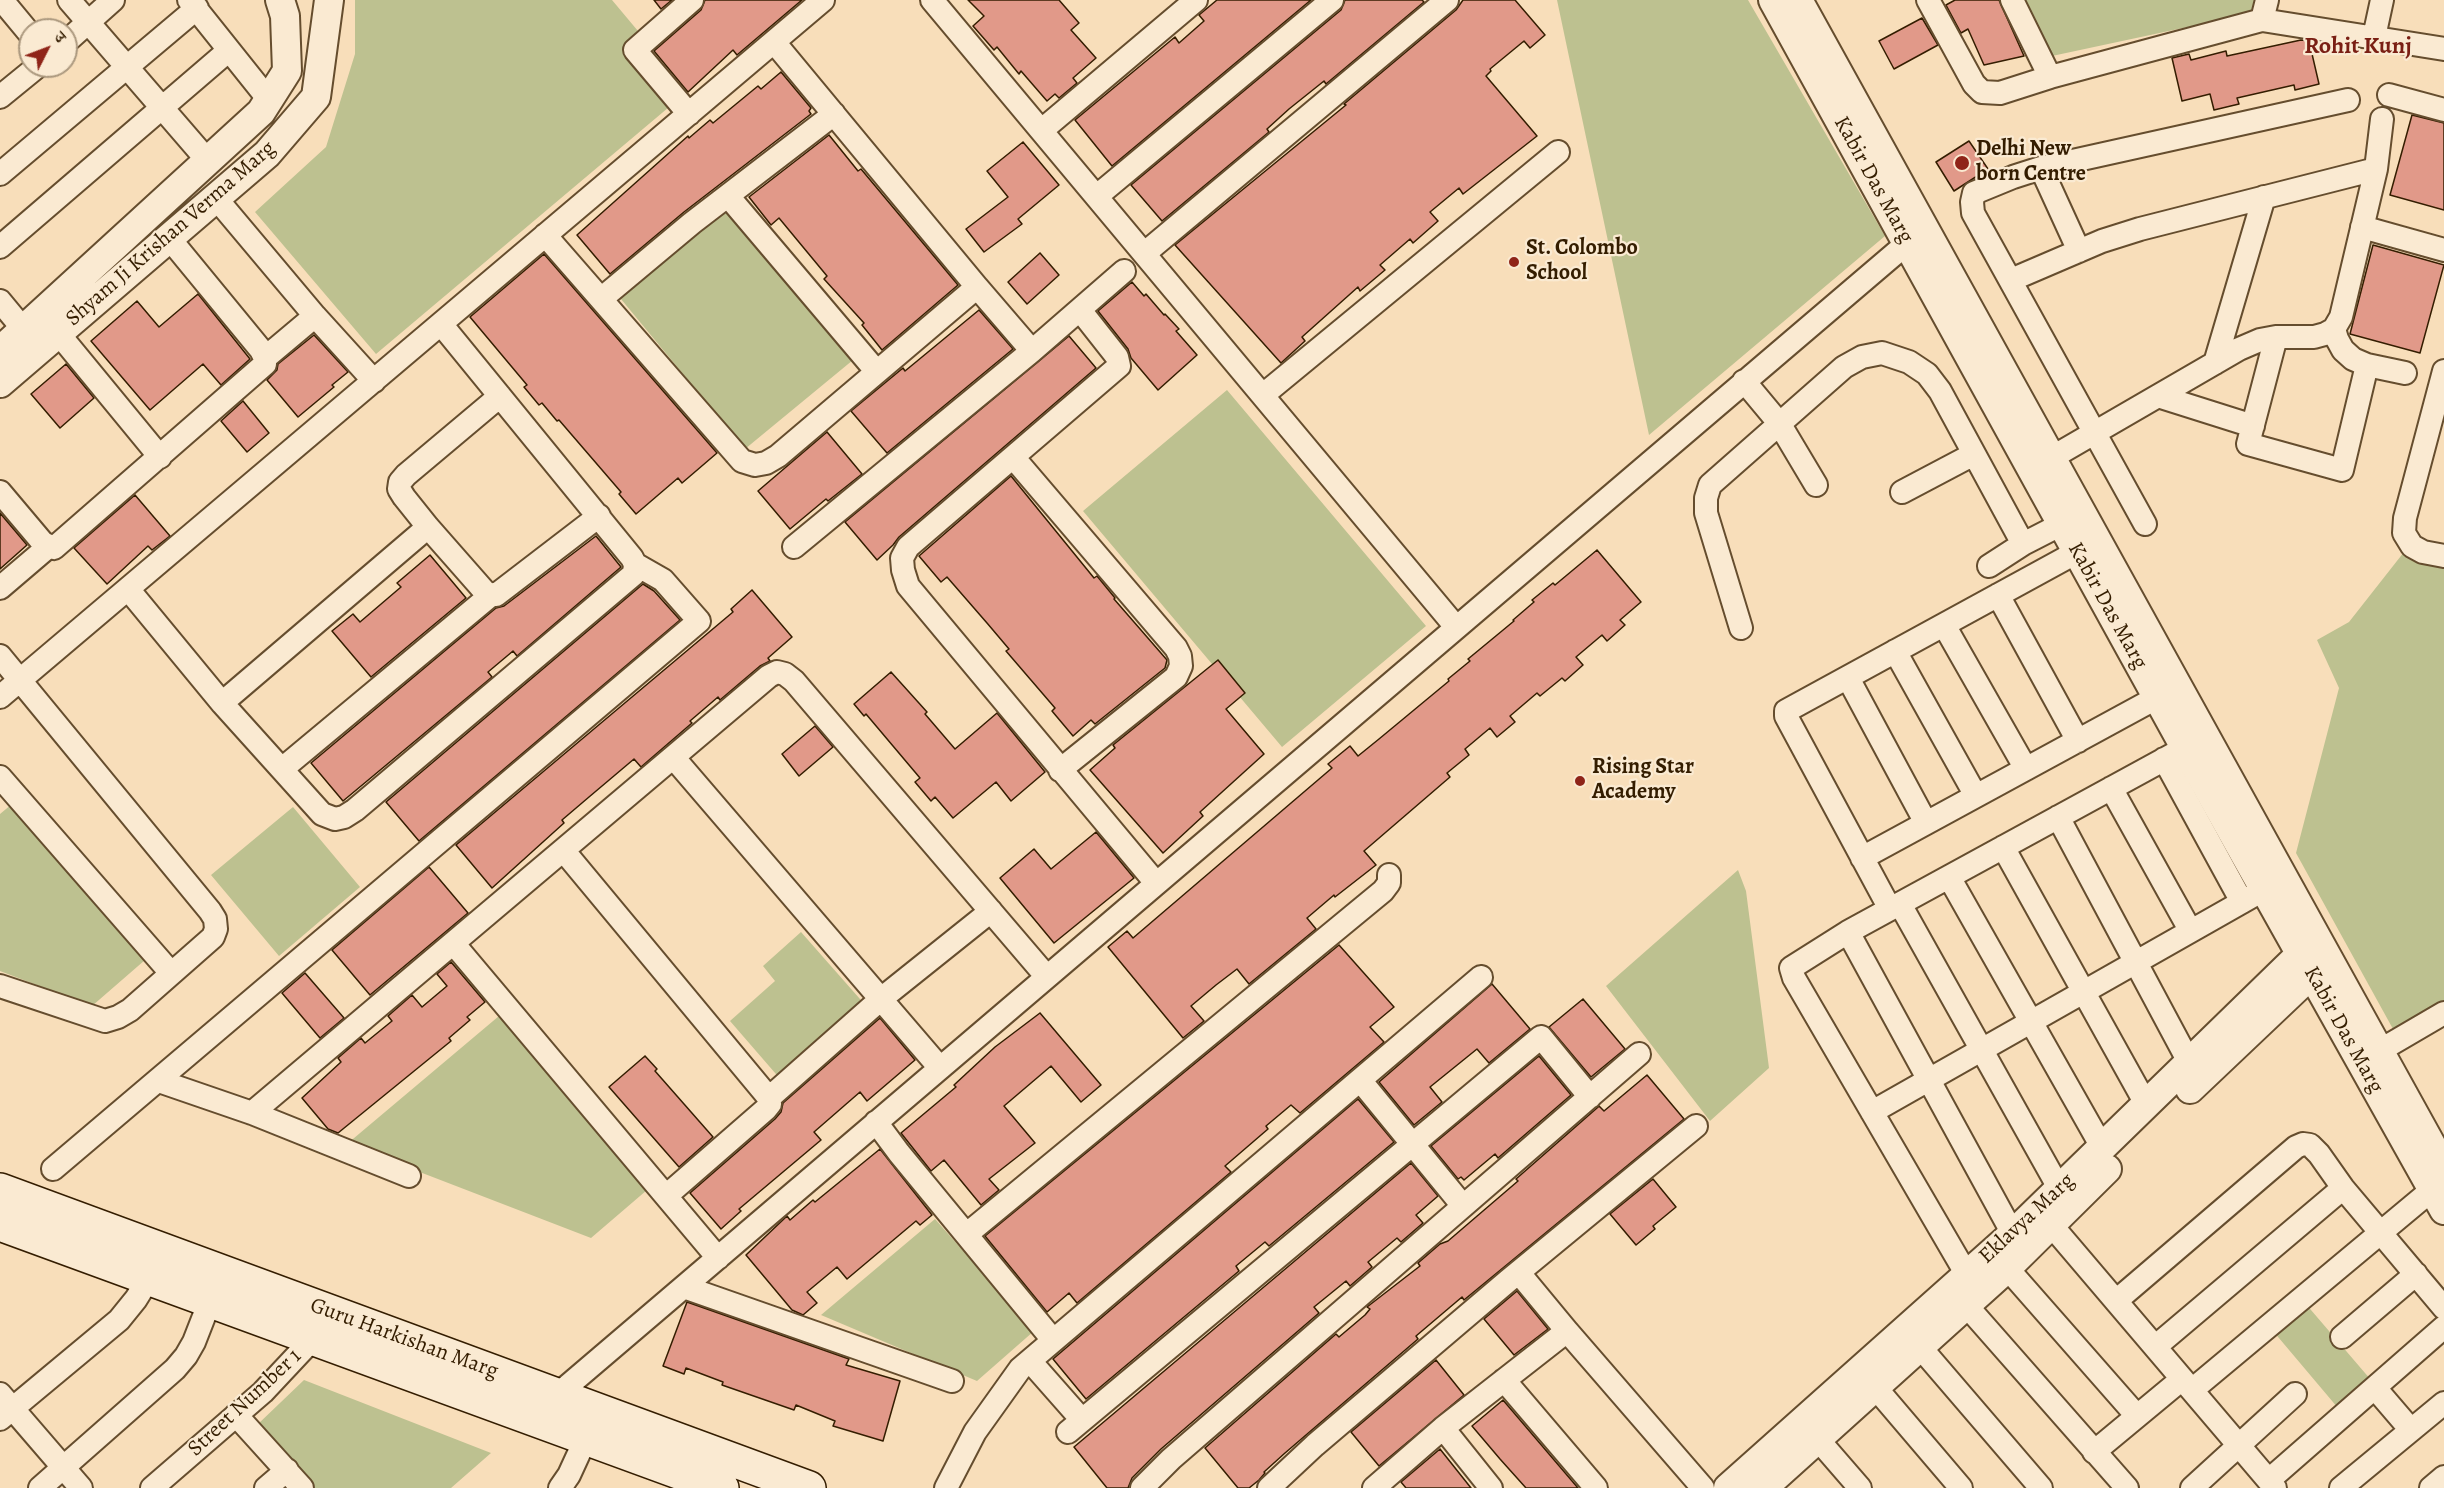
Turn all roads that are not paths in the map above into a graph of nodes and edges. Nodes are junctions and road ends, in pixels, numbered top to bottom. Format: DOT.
graph roads {
  1 [pos="69,0"];
  2 [pos="113,0"];
  3 [pos="280,0"];
  4 [pos="329,0"];
  5 [pos="692,0"];
  6 [pos="823,0"];
  7 [pos="932,0"];
  8 [pos="1196,0"];
  9 [pos="1332,0"];
  10 [pos="1447,0"];
  11 [pos="1773,0"];
  12 [pos="1798,0"];
  13 [pos="1928,0"];
  14 [pos="2012,0"];
  15 [pos="2382,0"];
  16 [pos="193,4"];
  17 [pos="6,5"];
  18 [pos="2264,10"];
  19 [pos="18,20"];
  20 [pos="89,23"];
  21 [pos="78,32"];
  22 [pos="2374,37"];
  23 [pos="774,42"];
  24 [pos="2444,49"];
  25 [pos="228,51"];
  26 [pos="129,67"];
  27 [pos="2050,77"];
  28 [pos="23,78"];
  29 [pos="2389,96"];
  30 [pos="0,97"];
  31 [pos="269,100"];
  32 [pos="2348,100"];
  33 [pos="161,108"];
  34 [pos="2444,110"];
  35 [pos="688,114"];
  36 [pos="834,114"];
  37 [pos="2382,119"];
  38 [pos="1042,130"];
  39 [pos="1558,152"];
  40 [pos="208,161"];
  41 [pos="2041,168"];
  42 [pos="2376,169"];
  43 [pos="0,174"];
  44 [pos="728,196"];
  45 [pos="1097,196"];
  46 [pos="215,197"];
  47 [pos="2264,197"];
  48 [pos="2362,227"];
  49 [pos="545,235"];
  50 [pos="1916,236"];
  51 [pos="169,238"];
  52 [pos="0,247"];
  53 [pos="2444,250"];
  54 [pos="2079,251"];
  55 [pos="1145,253"];
  56 [pos="1124,271"];
  57 [pos="2011,280"];
  58 [pos="977,287"];
  59 [pos="601,299"];
  60 [pos="0,301"];
  61 [pos="1080,310"];
  62 [pos="315,316"];
  63 [pos="441,324"];
  64 [pos="2334,329"];
  65 [pos="24,330"];
  66 [pos="58,333"];
  67 [pos="2276,337"];
  68 [pos="0,351"];
  69 [pos="1032,351"];
  70 [pos="265,358"];
  71 [pos="2215,363"];
  72 [pos="2367,365"];
  73 [pos="2444,371"];
  74 [pos="877,372"];
  75 [pos="2405,373"];
  76 [pos="374,381"];
  77 [pos="1744,381"];
  78 [pos="0,383"];
  79 [pos="1263,395"];
  80 [pos="500,396"];
  81 [pos="2158,396"];
  82 [pos="1779,423"];
  83 [pos="2253,426"];
  84 [pos="2095,433"];
  85 [pos="1974,454"];
  86 [pos="160,457"];
  87 [pos="1013,457"];
  88 [pos="2051,458"];
  89 [pos="1816,485"];
  90 [pos="0,492"];
  91 [pos="1902,492"];
  92 [pos="599,516"];
  93 [pos="2062,524"];
  94 [pos="2145,524"];
  95 [pos="428,527"];
  96 [pos="2023,544"];
  97 [pos="48,547"];
  98 [pos="794,547"];
  99 [pos="2077,552"];
  100 [pos="2444,556"];
  101 [pos="635,564"];
  102 [pos="1989,566"];
  103 [pos="0,588"];
  104 [pos="128,589"];
  105 [pos="1998,595"];
  106 [pos="491,596"];
  107 [pos="1944,625"];
  108 [pos="1456,627"];
  109 [pos="1741,628"];
  110 [pos="1895,651"];
  111 [pos="0,656"];
  112 [pos="1848,678"];
  113 [pos="20,680"];
  114 [pos="0,697"];
  115 [pos="2158,698"];
  116 [pos="222,702"];
  117 [pos="2078,741"];
  118 [pos="2175,753"];
  119 [pos="673,757"];
  120 [pos="282,769"];
  121 [pos="2026,769"];
  122 [pos="1060,770"];
  123 [pos="0,777"];
  124 [pos="2110,788"];
  125 [pos="1976,796"];
  126 [pos="2058,817"];
  127 [pos="1926,823"];
  128 [pos="2003,847"];
  129 [pos="563,850"];
  130 [pos="1862,858"];
  131 [pos="1389,875"];
  132 [pos="1949,876"];
  133 [pos="1156,883"];
  134 [pos="2253,896"];
  135 [pos="1895,906"];
  136 [pos="991,911"];
  137 [pos="2190,930"];
  138 [pos="1848,932"];
  139 [pos="453,943"];
  140 [pos="2314,956"];
  141 [pos="2135,963"];
  142 [pos="171,973"];
  143 [pos="1047,976"];
  144 [pos="1481,977"];
  145 [pos="0,986"];
  146 [pos="2084,992"];
  147 [pos="881,999"];
  148 [pos="2444,1013"];
  149 [pos="2031,1022"];
  150 [pos="1982,1050"];
  151 [pos="2379,1051"];
  152 [pos="1639,1054"];
  153 [pos="2189,1062"];
  154 [pos="940,1068"];
  155 [pos="1360,1080"];
  156 [pos="1929,1080"];
  157 [pos="159,1081"];
  158 [pos="1590,1097"];
  159 [pos="769,1098"];
  160 [pos="2146,1104"];
  161 [pos="1872,1112"];
  162 [pos="252,1113"];
  163 [pos="876,1122"];
  164 [pos="1696,1126"];
  165 [pos="1412,1143"];
  166 [pos="2102,1147"];
  167 [pos="53,1169"];
  168 [pos="409,1176"];
  169 [pos="2059,1188"];
  170 [pos="2343,1188"];
  171 [pos="2440,1189"];
  172 [pos="0,1190"];
  173 [pos="666,1196"];
  174 [pos="1463,1206"];
  175 [pos="2044,1217"];
  176 [pos="0,1224"];
  177 [pos="2380,1232"];
  178 [pos="967,1234"];
  179 [pos="2013,1234"];
  180 [pos="718,1258"];
  181 [pos="2007,1268"];
  182 [pos="1519,1273"];
  183 [pos="2416,1274"];
  184 [pos="1967,1275"];
  185 [pos="149,1278"];
  186 [pos="684,1287"];
  187 [pos="210,1301"];
  188 [pos="2115,1301"];
  189 [pos="1966,1305"];
  190 [pos="2444,1308"];
  191 [pos="333,1313"];
  192 [pos="2444,1327"];
  193 [pos="1567,1331"];
  194 [pos="2342,1337"];
  195 [pos="314,1339"];
  196 [pos="1053,1340"];
  197 [pos="1920,1347"];
  198 [pos="2155,1347"];
  199 [pos="1030,1361"];
  200 [pos="1504,1380"];
  201 [pos="952,1381"];
  202 [pos="2187,1384"];
  203 [pos="1875,1387"];
  204 [pos="2374,1388"];
  205 [pos="2295,1394"];
  206 [pos="557,1395"];
  207 [pos="2444,1403"];
  208 [pos="4,1407"];
  209 [pos="236,1415"];
  210 [pos="2137,1416"];
  211 [pos="1443,1428"];
  212 [pos="1810,1430"];
  213 [pos="2411,1430"];
  214 [pos="586,1438"];
  215 [pos="2240,1445"];
  216 [pos="2094,1452"];
  217 [pos="64,1468"];
  218 [pos="287,1470"];
  219 [pos="2444,1477"];
  220 [pos="2272,1484"];
  221 [pos="1379,1486"];
  222 [pos="40,1488"];
  223 [pos="81,1488"];
  224 [pos="152,1488"];
  225 [pos="266,1488"];
  226 [pos="302,1488"];
  227 [pos="560,1488"];
  228 [pos="722,1488"];
  229 [pos="808,1488"];
  230 [pos="946,1488"];
  231 [pos="1142,1488"];
  232 [pos="1269,1488"];
  233 [pos="1491,1488"];
  234 [pos="1596,1488"];
  235 [pos="1703,1488"];
  236 [pos="1728,1488"];
  237 [pos="1763,1488"];
  238 [pos="1860,1488"];
  239 [pos="1961,1488"];
  240 [pos="2041,1488"];
  241 [pos="2127,1488"];
  242 [pos="2192,1488"];
  243 [pos="2341,1488"];
  244 [pos="2431,1488"];
  1 -- 20 [label="street"];
  2 -- 20 [label="street"];
  3 -- 31 [label="street, Shyam Ji Krishan Verma Marg"];
  4 -- 46 [label="street, Shyam Ji Krishan Verma Marg"];
  5 -- 35 [label="street"];
  6 -- 23 [label="street"];
  7 -- 38 [label="street"];
  8 -- 38 [label="street"];
  9 -- 45 [label="street"];
  10 -- 55 [label="street"];
  11 -- 50 [label="street, Kabir Das Marg"];
  12 -- 50 [label="street, Kabir Das Marg"];
  13 -- 27 [label="street"];
  14 -- 27 [label="street"];
  15 -- 22 [label="street"];
  16 -- 25 [label="street"];
  16 -- 26 [label="street"];
  17 -- 19 [label="street"];
  18 -- 22 [label="street"];
  18 -- 27 [label="street"];
  20 -- 21 [label="street"];
  20 -- 26 [label="street"];
  22 -- 24 [label="street"];
  23 -- 35 [label="street"];
  23 -- 36 [label="street"];
  25 -- 31 [label="street"];
  25 -- 33 [label="street"];
  26 -- 33 [label="street"];
  26 -- 43 [label="street"];
  28 -- 30 [label="street"];
  29 -- 34 [label="street"];
  31 -- 40 [label="street, Shyam Ji Krishan Verma Marg"];
  32 -- 41 [label="street"];
  33 -- 40 [label="street"];
  33 -- 52 [label="street"];
  35 -- 49 [label="street"];
  36 -- 44 [label="street"];
  36 -- 58 [label="street"];
  37 -- 42 [label="street"];
  38 -- 45 [label="street"];
  39 -- 79 [label="street"];
  40 -- 65 [label="street, Shyam Ji Krishan Verma Marg"];
  41 -- 54 [label="street"];
  41 -- 57 [label="street"];
  42 -- 47 [label="street"];
  42 -- 48 [label="street"];
  44 -- 59 [label="street"];
  44 -- 74 [label="street"];
  45 -- 55 [label="street"];
  46 -- 51 [label="street, Shyam Ji Krishan Verma Marg"];
  46 -- 62 [label="street"];
  47 -- 54 [label="street"];
  47 -- 71 [label="street"];
  48 -- 53 [label="street"];
  48 -- 64 [label="street"];
  49 -- 59 [label="street"];
  49 -- 63 [label="street"];
  50 -- 77 [label="street"];
  50 -- 88 [label="street, Kabir Das Marg"];
  50 -- 93 [label="street, Kabir Das Marg"];
  51 -- 66 [label="street, Shyam Ji Krishan Verma Marg"];
  51 -- 70 [label="street"];
  54 -- 57 [label="street"];
  55 -- 79 [label="street"];
  56 -- 61 [label="street"];
  57 -- 84 [label="street"];
  58 -- 69 [label="street"];
  58 -- 74 [label="street"];
  59 -- 74 [label="street"];
  60 -- 65 [label="street"];
  61 -- 69 [label="street"];
  61 -- 87 [label="street"];
  62 -- 70 [label="street"];
  62 -- 76 [label="street"];
  63 -- 76 [label="street"];
  63 -- 80 [label="street"];
  64 -- 67 [label="street"];
  64 -- 72 [label="street"];
  65 -- 68 [label="street, Shyam Ji Krishan Verma Marg"];
  66 -- 78 [label="street, Shyam Ji Krishan Verma Marg"];
  66 -- 86 [label="street"];
  67 -- 71 [label="street"];
  67 -- 83 [label="street"];
  69 -- 98 [label="street"];
  70 -- 86 [label="street"];
  71 -- 81 [label="street"];
  72 -- 75 [label="street"];
  72 -- 83 [label="street"];
  73 -- 100 [label="street"];
  76 -- 104 [label="street"];
  77 -- 82 [label="street"];
  77 -- 108 [label="street"];
  79 -- 108 [label="street"];
  80 -- 92 [label="street"];
  80 -- 95 [label="street"];
  81 -- 83 [label="street"];
  81 -- 84 [label="street"];
  82 -- 85 [label="street"];
  82 -- 89 [label="street"];
  82 -- 109 [label="street"];
  84 -- 88 [label="street"];
  84 -- 94 [label="street"];
  85 -- 91 [label="street"];
  85 -- 96 [label="street"];
  86 -- 97 [label="street"];
  87 -- 122 [label="street"];
  87 -- 122 [label="street"];
  88 -- 140 [label="street, Kabir Das Marg"];
  90 -- 97 [label="street"];
  92 -- 101 [label="street"];
  92 -- 106 [label="street"];
  93 -- 96 [label="street"];
  93 -- 99 [label="street, Kabir Das Marg"];
  95 -- 106 [label="street"];
  95 -- 116 [label="street"];
  96 -- 102 [label="street"];
  97 -- 103 [label="street"];
  99 -- 105 [label="street"];
  99 -- 115 [label="street, Kabir Das Marg"];
  101 -- 120 [label="street"];
  101 -- 157 [label="street"];
  104 -- 113 [label="street"];
  104 -- 116 [label="street"];
  105 -- 107 [label="street"];
  105 -- 117 [label="street"];
  106 -- 120 [label="street"];
  107 -- 110 [label="street"];
  107 -- 121 [label="street"];
  108 -- 133 [label="street"];
  110 -- 112 [label="street"];
  110 -- 125 [label="street"];
  111 -- 113 [label="street"];
  112 -- 127 [label="street"];
  112 -- 130 [label="street"];
  113 -- 114 [label="street"];
  113 -- 142 [label="street"];
  115 -- 117 [label="street"];
  115 -- 118 [label="street, Kabir Das Marg"];
  116 -- 120 [label="street"];
  117 -- 121 [label="street"];
  118 -- 124 [label="street"];
  118 -- 134 [label="street, Kabir Das Marg"];
  119 -- 129 [label="street"];
  119 -- 136 [label="street"];
  119 -- 147 [label="street"];
  121 -- 125 [label="street"];
  122 -- 133 [label="street"];
  123 -- 142 [label="street"];
  124 -- 126 [label="street"];
  124 -- 137 [label="street"];
  125 -- 127 [label="street"];
  126 -- 128 [label="street"];
  126 -- 141 [label="street"];
  127 -- 130 [label="street"];
  128 -- 132 [label="street"];
  128 -- 146 [label="street"];
  129 -- 139 [label="street"];
  129 -- 159 [label="street"];
  130 -- 135 [label="street"];
  131 -- 178 [label="street"];
  132 -- 135 [label="street"];
  132 -- 149 [label="street"];
  133 -- 143 [label="street"];
  134 -- 137 [label="street"];
  134 -- 140 [label="street, Kabir Das Marg"];
  135 -- 138 [label="street"];
  135 -- 150 [label="street"];
  136 -- 143 [label="street"];
  136 -- 147 [label="street"];
  137 -- 141 [label="street"];
  138 -- 156 [label="street"];
  138 -- 161 [label="street"];
  139 -- 162 [label="street"];
  139 -- 173 [label="street"];
  140 -- 151 [label="street, Kabir Das Marg"];
  140 -- 153 [label="street, Eklavya Marg"];
  140 -- 171 [label="street, Kabir Das Marg"];
  140 -- 175 [label="street, Eklavya Marg"];
  141 -- 146 [label="street"];
  141 -- 153 [label="street"];
  142 -- 145 [label="street"];
  143 -- 154 [label="street"];
  144 -- 155 [label="street"];
  146 -- 149 [label="street"];
  146 -- 160 [label="street"];
  147 -- 154 [label="street"];
  147 -- 159 [label="street"];
  148 -- 151 [label="street"];
  149 -- 150 [label="street"];
  149 -- 166 [label="street"];
  150 -- 156 [label="street"];
  150 -- 169 [label="street"];
  151 -- 171 [label="street, Kabir Das Marg"];
  152 -- 158 [label="street"];
  153 -- 160 [label="street, Eklavya Marg"];
  154 -- 163 [label="street"];
  155 -- 165 [label="street"];
  155 -- 196 [label="street"];
  156 -- 161 [label="street"];
  156 -- 179 [label="street"];
  157 -- 162 [label="street"];
  157 -- 167 [label="street"];
  158 -- 165 [label="street"];
  158 -- 174 [label="street"];
  159 -- 173 [label="street"];
  160 -- 166 [label="street, Eklavya Marg"];
  161 -- 184 [label="street"];
  162 -- 168 [label="street"];
  163 -- 178 [label="street"];
  163 -- 180 [label="street"];
  164 -- 182 [label="street"];
  165 -- 174 [label="street"];
  165 -- 199 [label="street"];
  166 -- 169 [label="street, Eklavya Marg"];
  169 -- 175 [label="street, Eklavya Marg"];
  170 -- 177 [label="street"];
  170 -- 188 [label="street"];
  170 -- 198 [label="street"];
  171 -- 177 [label="street"];
  172 -- 191 [label="main road, Guru Harkishan Marg"];
  173 -- 180 [label="street"];
  174 -- 231 [label="street"];
  175 -- 179 [label="street, Eklavya Marg"];
  175 -- 181 [label="street, Eklavya Marg"];
  175 -- 188 [label="street"];
  176 -- 185 [label="main road, Guru Harkishan Marg"];
  177 -- 183 [label="street"];
  177 -- 202 [label="street"];
  178 -- 196 [label="street"];
  179 -- 184 [label="street, Eklavya Marg"];
  180 -- 186 [label="street"];
  181 -- 189 [label="street, Eklavya Marg"];
  181 -- 210 [label="street"];
  182 -- 193 [label="street"];
  182 -- 232 [label="street"];
  183 -- 190 [label="street"];
  183 -- 194 [label="street"];
  184 -- 212 [label="street, Eklavya Marg"];
  185 -- 187 [label="main road, Guru Harkishan Marg"];
  185 -- 208 [label="street"];
  186 -- 201 [label="street"];
  186 -- 206 [label="street"];
  187 -- 195 [label="main road, Guru Harkishan Marg"];
  187 -- 217 [label="street"];
  188 -- 198 [label="street"];
  189 -- 197 [label="street, Eklavya Marg"];
  189 -- 216 [label="street"];
  191 -- 195 [label="street, Street Number 1"];
  191 -- 206 [label="main road, Guru Harkishan Marg"];
  192 -- 204 [label="street"];
  193 -- 200 [label="street"];
  193 -- 235 [label="street"];
  195 -- 209 [label="street, Street Number 1"];
  195 -- 214 [label="main road, Guru Harkishan Marg"];
  196 -- 199 [label="street"];
  197 -- 203 [label="street, Eklavya Marg"];
  197 -- 240 [label="street"];
  198 -- 202 [label="street"];
  199 -- 230 [label="street"];
  200 -- 211 [label="street"];
  200 -- 234 [label="street"];
  202 -- 210 [label="street"];
  202 -- 215 [label="street"];
  203 -- 212 [label="street, Eklavya Marg"];
  203 -- 239 [label="street"];
  204 -- 213 [label="street"];
  204 -- 220 [label="street"];
  205 -- 215 [label="street"];
  206 -- 229 [label="main road, Guru Harkishan Marg"];
  207 -- 213 [label="street"];
  208 -- 217 [label="street"];
  209 -- 218 [label="street"];
  209 -- 224 [label="street, Street Number 1"];
  210 -- 216 [label="street"];
  211 -- 221 [label="street"];
  211 -- 233 [label="street"];
  212 -- 236 [label="street, Eklavya Marg"];
  212 -- 237 [label="street, Eklavya Marg"];
  212 -- 238 [label="street"];
  213 -- 243 [label="street"];
  214 -- 227 [label="street"];
  214 -- 228 [label="main road, Guru Harkishan Marg"];
  215 -- 220 [label="street"];
  215 -- 242 [label="street"];
  216 -- 241 [label="street"];
  217 -- 222 [label="street"];
  217 -- 223 [label="street"];
  218 -- 225 [label="street"];
  218 -- 226 [label="street"];
  219 -- 244 [label="street"];
}
